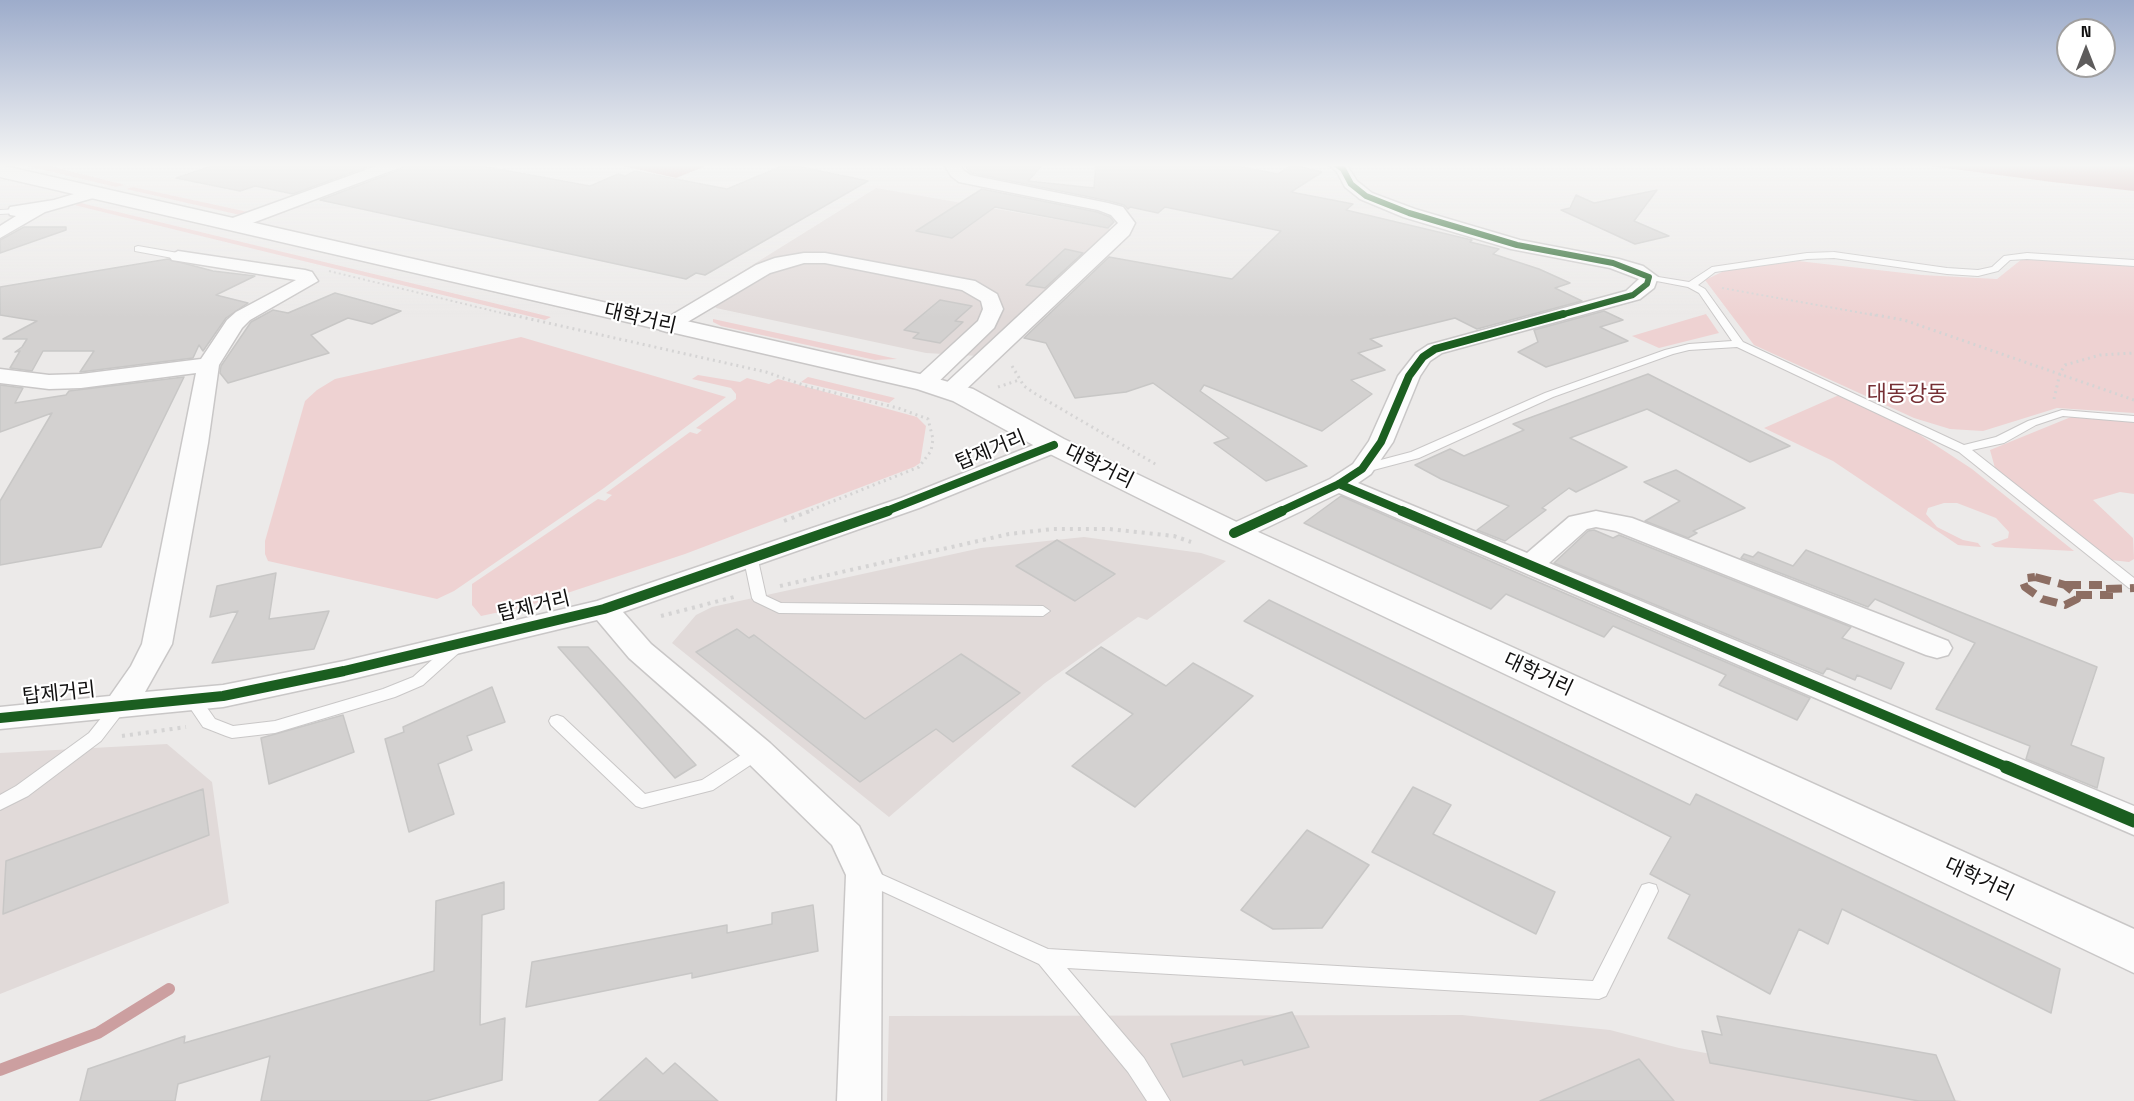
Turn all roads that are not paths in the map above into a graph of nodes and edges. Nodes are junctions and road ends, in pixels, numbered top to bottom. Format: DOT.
graph roads {
  1 [pos="29,215"];
  2 [pos="194,215"];
  3 [pos="256,215"];
  4 [pos="1121,215"];
  5 [pos="1416,215"];
  6 [pos="233,224"];
  7 [pos="0,233"];
  8 [pos="138,249"];
  9 [pos="178,256"];
  10 [pos="2134,263"];
  11 [pos="1649,278"];
  12 [pos="1691,285"];
  13 [pos="667,326"];
  14 [pos="1739,344"];
  15 [pos="208,365"];
  16 [pos="0,376"];
  17 [pos="924,383"];
  18 [pos="951,391"];
  19 [pos="2134,419"];
  20 [pos="1054,445"];
  21 [pos="1963,448"];
  22 [pos="1350,476"];
  23 [pos="1234,533"];
  24 [pos="750,560"];
  25 [pos="1530,565"];
  26 [pos="2134,585"];
  27 [pos="1043,611"];
  28 [pos="612,618"];
  29 [pos="459,644"];
  30 [pos="1937,648"];
  31 [pos="192,699"];
  32 [pos="120,706"];
  33 [pos="0,718"];
  34 [pos="557,721"];
  35 [pos="758,752"];
  36 [pos="0,802"];
  37 [pos="2134,821"];
  38 [pos="864,874"];
  39 [pos="1649,891"];
  40 [pos="2134,952"];
  41 [pos="1046,958"];
  42 [pos="859,1101"];
  43 [pos="1159,1101"];
  1 -- 7 [label="street"];
  2 -- 6 [label="main road, 대학거리"];
  3 -- 6 [label="street"];
  4 -- 18 [label="street"];
  5 -- 11 [label="street"];
  6 -- 13 [label="main road, 대학거리"];
  8 -- 9 [label="lane"];
  9 -- 15 [label="street"];
  10 -- 12 [label="lane"];
  11 -- 12 [label="lane"];
  11 -- 22 [label="street"];
  12 -- 14 [label="lane"];
  13 -- 17 [label="main road, 대학거리"];
  13 -- 17 [label="street"];
  14 -- 21 [label="lane"];
  14 -- 22 [label="lane"];
  15 -- 16 [label="street"];
  15 -- 32 [label="street"];
  17 -- 18 [label="main road, 대학거리"];
  18 -- 20 [label="main road, 대학거리"];
  19 -- 21 [label="lane"];
  20 -- 23 [label="main road, 대학거리"];
  20 -- 24 [label="street, 탑제거리"];
  21 -- 26 [label="lane"];
  22 -- 23 [label="street"];
  22 -- 25 [label="street"];
  23 -- 40 [label="main road, 대학거리"];
  24 -- 27 [label="lane"];
  24 -- 28 [label="street, 탑제거리"];
  25 -- 30 [label="street"];
  25 -- 37 [label="street"];
  28 -- 29 [label="street, 탑제거리"];
  28 -- 35 [label="street"];
  29 -- 31 [label="street, 탑제거리"];
  29 -- 31 [label="lane"];
  31 -- 32 [label="street, 탑제거리"];
  32 -- 33 [label="street, 탑제거리"];
  32 -- 36 [label="lane"];
  34 -- 35 [label="lane"];
  35 -- 38 [label="street"];
  38 -- 41 [label="lane"];
  38 -- 42 [label="street"];
  39 -- 41 [label="lane"];
  41 -- 43 [label="lane"];
}
